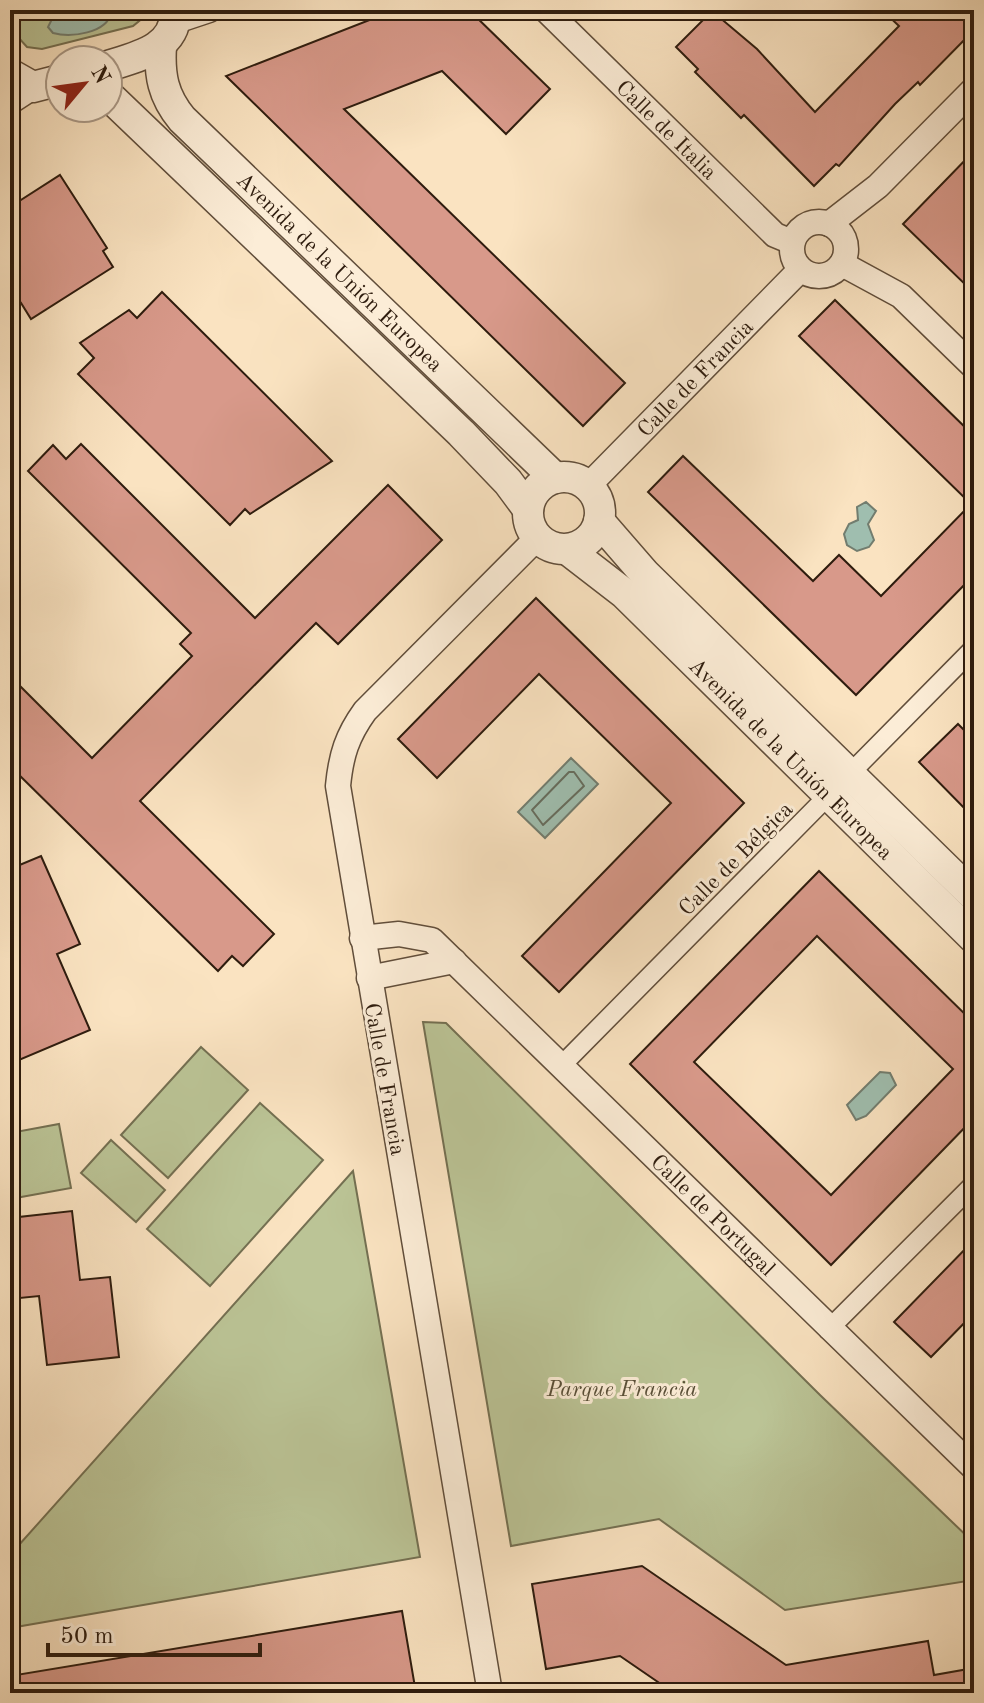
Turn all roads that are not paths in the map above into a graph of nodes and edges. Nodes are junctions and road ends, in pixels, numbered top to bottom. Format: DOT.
graph roads {
  1 [pos="209,10"];
  2 [pos="546,10"];
  3 [pos="171,26"];
  4 [pos="124,56"];
  5 [pos="974,89"];
  6 [pos="124,110"];
  7 [pos="829,224"];
  8 [pos="792,242"];
  9 [pos="842,264"];
  10 [pos="800,270"];
  11 [pos="974,367"];
  12 [pos="555,478"];
  13 [pos="588,486"];
  14 [pos="528,509"];
  15 [pos="599,521"];
  16 [pos="537,538"];
  17 [pos="568,550"];
  18 [pos="974,648"];
  19 [pos="851,774"];
  20 [pos="828,797"];
  21 [pos="974,896"];
  22 [pos="362,938"];
  23 [pos="974,938"];
  24 [pos="454,961"];
  25 [pos="369,978"];
  26 [pos="562,1065"];
  27 [pos="974,1184"];
  28 [pos="828,1330"];
  29 [pos="974,1468"];
  30 [pos="490,1693"];
  1 -- 3 [label="street"];
  2 -- 8 [label="street, Calle de Italia"];
  3 -- 4 [label="street"];
  3 -- 12 [label="street, Avenida de la Unión Europea"];
  5 -- 7 [label="street"];
  6 -- 14 [label="street, Avenida de la Unión Europea"];
  7 -- 8 [label="street"];
  7 -- 9 [label="street"];
  8 -- 10 [label="street"];
  9 -- 10 [label="street"];
  9 -- 11 [label="street"];
  10 -- 13 [label="street, Calle de Francia"];
  12 -- 13 [label="street"];
  12 -- 14 [label="street"];
  13 -- 15 [label="street"];
  14 -- 16 [label="street"];
  15 -- 17 [label="street"];
  15 -- 19 [label="street, Avenida de la Unión Europea"];
  16 -- 17 [label="street"];
  16 -- 22 [label="street, Calle de Francia"];
  17 -- 20 [label="street, Avenida de la Unión Europea"];
  18 -- 19 [label="street, Calle de Bélgica"];
  19 -- 20 [label="street, Calle de Bélgica"];
  19 -- 21 [label="street, Avenida de la Unión Europea"];
  20 -- 23 [label="street, Avenida de la Unión Europea"];
  20 -- 26 [label="street, Calle de Bélgica"];
  22 -- 24 [label="street, Calle de Portugal"];
  22 -- 25 [label="street, Calle de Francia"];
  24 -- 25 [label="street"];
  24 -- 26 [label="street, Calle de Portugal"];
  25 -- 30 [label="street, Calle de Francia"];
  26 -- 28 [label="street, Calle de Portugal"];
  27 -- 28 [label="street"];
  28 -- 29 [label="street, Calle de Portugal"];
}
